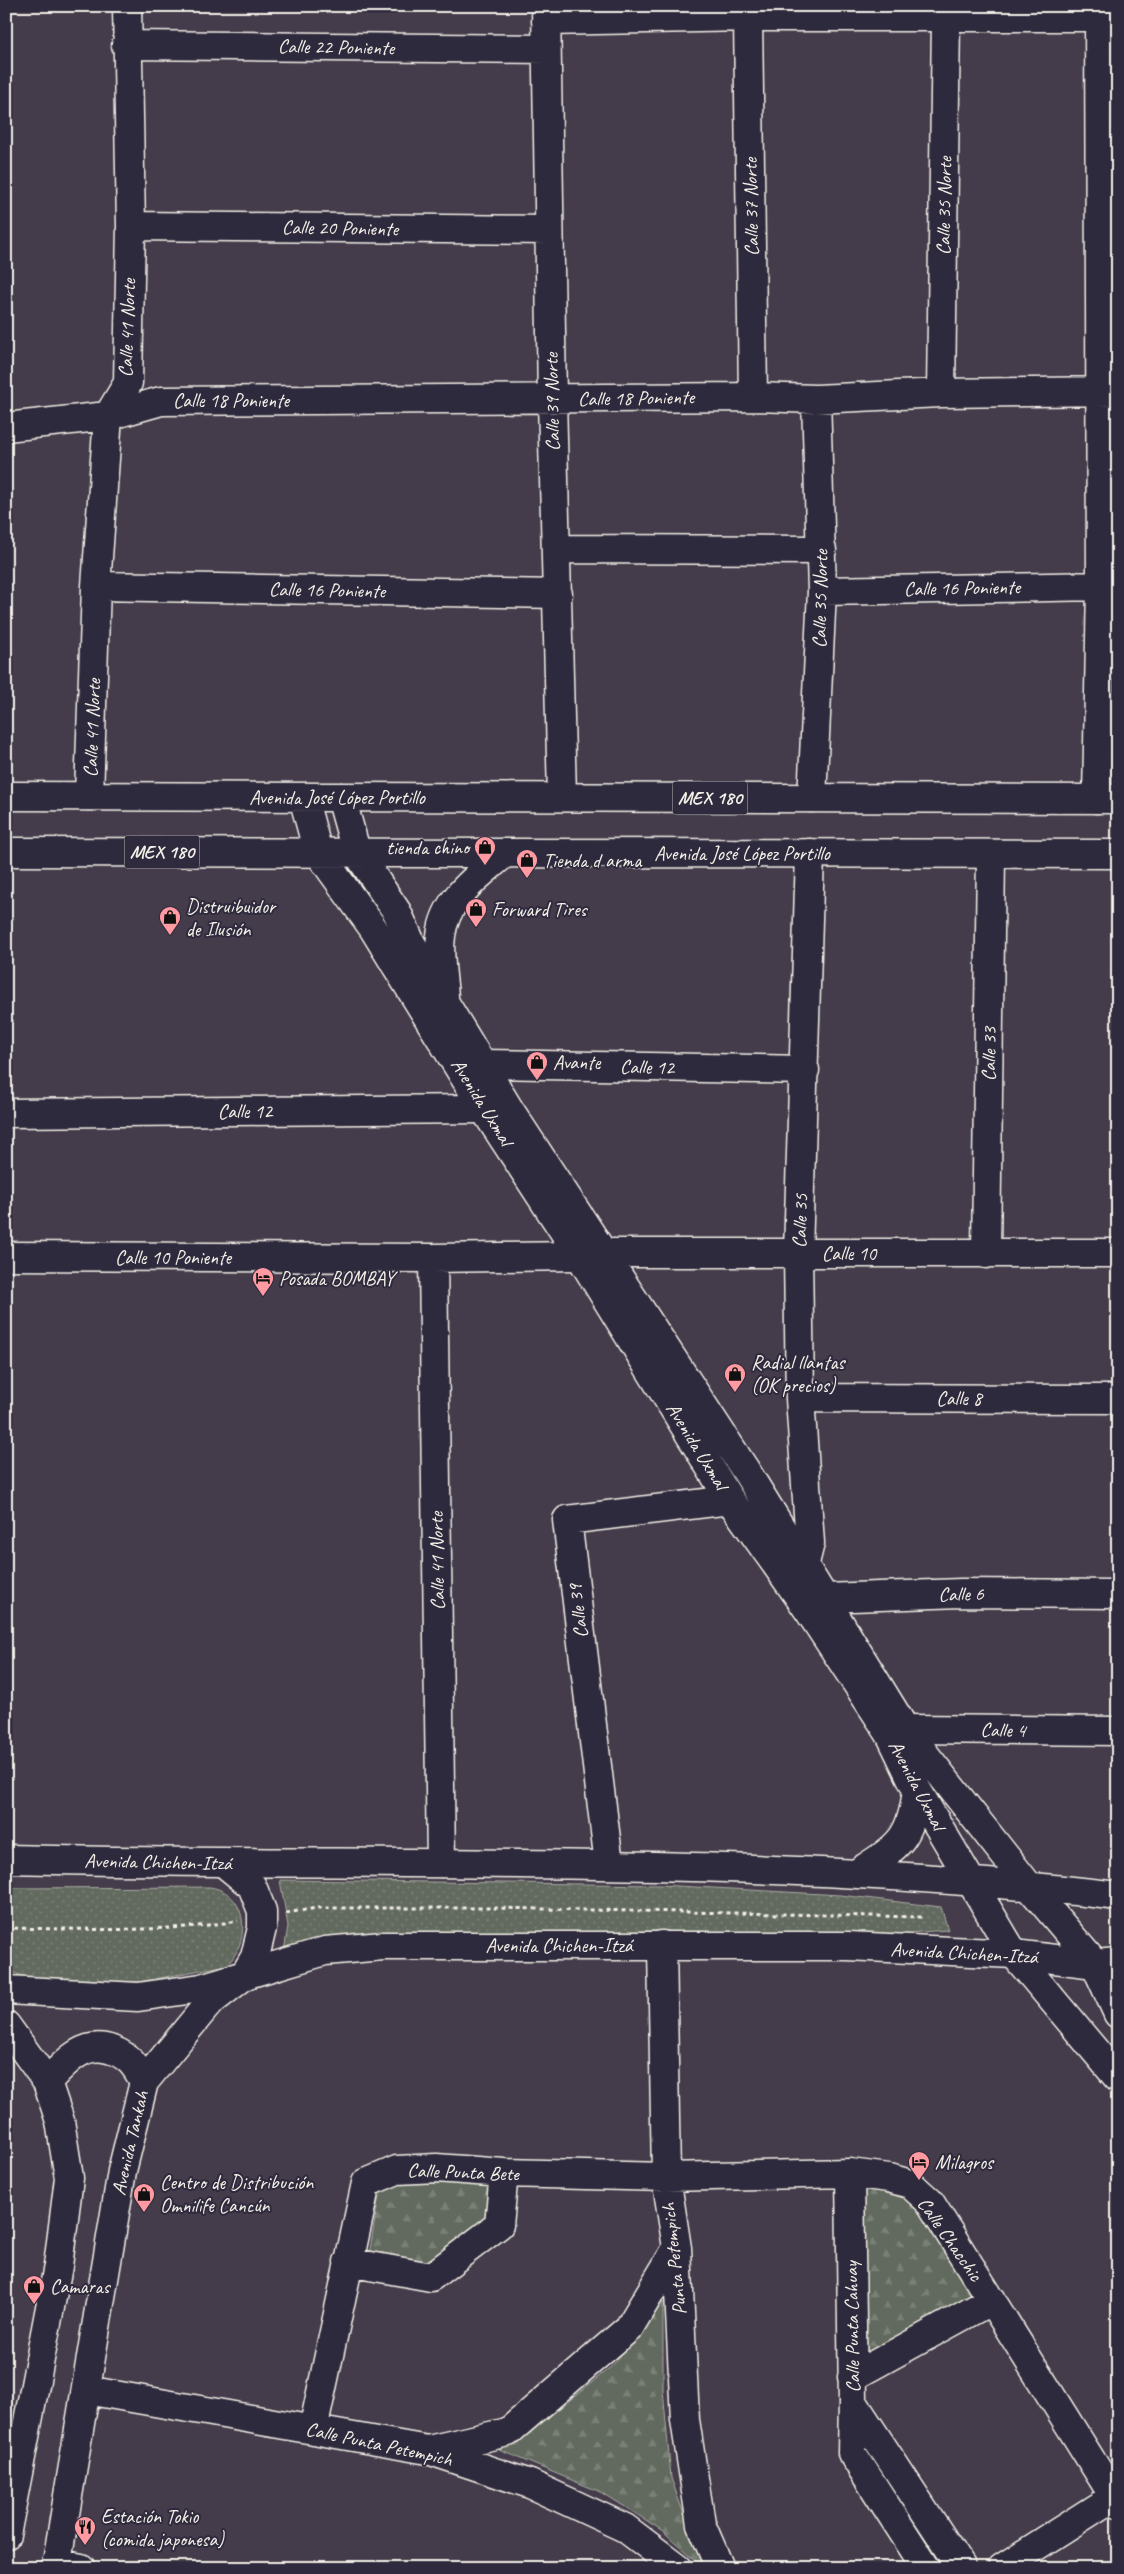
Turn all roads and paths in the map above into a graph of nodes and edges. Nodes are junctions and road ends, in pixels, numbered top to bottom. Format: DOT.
graph roads {
  1 [pos="126,6"];
  2 [pos="1105,13"];
  3 [pos="546,14"];
  4 [pos="748,17"];
  5 [pos="946,18"];
  6 [pos="126,45"];
  7 [pos="546,49"];
  8 [pos="1110,200"];
  9 [pos="131,226"];
  10 [pos="549,230"];
  11 [pos="1109,391"];
  12 [pos="941,393"];
  13 [pos="753,397"];
  14 [pos="552,399"];
  15 [pos="816,399"];
  16 [pos="108,416"];
  17 [pos="6,427"];
  18 [pos="556,548"];
  19 [pos="822,550"];
  20 [pos="96,586"];
  21 [pos="1101,586"];
  22 [pos="822,591"];
  23 [pos="558,594"];
  24 [pos="6,796"];
  25 [pos="90,796"];
  26 [pos="341,796"];
  27 [pos="303,797"];
  28 [pos="562,797"];
  29 [pos="812,798"];
  30 [pos="1107,799"];
  31 [pos="356,851"];
  32 [pos="6,852"];
  33 [pos="318,852"];
  34 [pos="506,853"];
  35 [pos="810,854"];
  36 [pos="991,854"];
  37 [pos="1118,854"];
  38 [pos="445,1004"];
  39 [pos="471,1065"];
  40 [pos="806,1070"];
  41 [pos="484,1109"];
  42 [pos="6,1113"];
  43 [pos="798,1253"];
  44 [pos="1118,1253"];
  45 [pos="592,1254"];
  46 [pos="986,1254"];
  47 [pos="6,1256"];
  48 [pos="433,1258"];
  49 [pos="800,1398"];
  50 [pos="1118,1399"];
  51 [pos="730,1500"];
  52 [pos="793,1569"];
  53 [pos="1118,1594"];
  54 [pos="816,1603"];
  55 [pos="898,1731"];
  56 [pos="1118,1731"];
  57 [pos="917,1790"];
  58 [pos="6,1859"];
  59 [pos="224,1863"];
  60 [pos="441,1863"];
  61 [pos="609,1864"];
  62 [pos="857,1873"];
  63 [pos="969,1880"];
  64 [pos="1028,1885"];
  65 [pos="1118,1896"];
  66 [pos="262,1917"];
  67 [pos="923,1917"];
  68 [pos="6,1928"];
  69 [pos="662,1945"];
  70 [pos="1014,1954"];
  71 [pos="1106,1963"];
  72 [pos="244,1976"];
  73 [pos="6,1990"];
  74 [pos="1118,2014"];
  75 [pos="6,2025"];
  76 [pos="1118,2078"];
  77 [pos="46,2082"];
  78 [pos="144,2082"];
  79 [pos="504,2173"];
  80 [pos="850,2173"];
  81 [pos="666,2178"];
  82 [pos="677,2248"];
  83 [pos="348,2262"];
  84 [pos="992,2300"];
  85 [pos="853,2389"];
  86 [pos="86,2390"];
  87 [pos="313,2430"];
  88 [pos="428,2450"];
  89 [pos="1116,2498"];
  90 [pos="6,2535"];
  91 [pos="64,2566"];
  92 [pos="678,2568"];
  93 [pos="720,2568"];
  94 [pos="926,2568"];
  95 [pos="962,2568"];
  96 [pos="1002,2568"];
  1 -- 6 [label="street, Calle 41 Norte"];
  2 -- 5 [label="street"];
  2 -- 8 [label="street"];
  3 -- 4 [label="street"];
  3 -- 7 [label="street, Calle 39 Norte"];
  4 -- 5 [label="street"];
  4 -- 13 [label="street, Calle 37 Norte"];
  5 -- 12 [label="street, Calle 35 Norte"];
  6 -- 7 [label="street, Calle 22 Poniente"];
  6 -- 9 [label="street, Calle 41 Norte"];
  7 -- 10 [label="street, Calle 39 Norte"];
  8 -- 11 [label="street"];
  9 -- 10 [label="street, Calle 20 Poniente"];
  9 -- 16 [label="street, Calle 41 Norte"];
  10 -- 14 [label="street, Calle 39 Norte"];
  11 -- 12 [label="street, Calle 18 Poniente"];
  11 -- 21 [label="street"];
  12 -- 15 [label="street, Calle 18 Poniente"];
  13 -- 14 [label="street, Calle 18 Poniente"];
  13 -- 15 [label="street, Calle 18 Poniente"];
  14 -- 16 [label="street, Calle 18 Poniente"];
  14 -- 18 [label="street, Calle 39 Norte"];
  15 -- 19 [label="street, Calle 35 Norte"];
  16 -- 17 [label="street, Calle 18 Poniente"];
  16 -- 20 [label="street, Calle 41 Norte"];
  18 -- 19 [label="street"];
  18 -- 23 [label="street, Calle 39 Norte"];
  19 -- 22 [label="street, Calle 35 Norte"];
  20 -- 23 [label="street, Calle 16 Poniente"];
  20 -- 25 [label="street, Calle 41 Norte"];
  21 -- 22 [label="street, Calle 16 Poniente"];
  21 -- 30 [label="street"];
  22 -- 29 [label="street, Calle 35 Norte"];
  23 -- 28 [label="street, Calle 39 Norte"];
  24 -- 25 [label="street, Avenida José López Portillo / MEX 180"];
  25 -- 27 [label="street, Avenida José López Portillo / MEX 180"];
  26 -- 27 [label="street, Avenida José López Portillo / MEX 180"];
  26 -- 28 [label="street, Avenida José López Portillo / MEX 180"];
  26 -- 31 [label="street, Avenida Uxmal"];
  27 -- 33 [label="street, Avenida Uxmal"];
  28 -- 29 [label="street, Avenida José López Portillo / MEX 180"];
  29 -- 30 [label="street, Avenida José López Portillo / MEX 180"];
  31 -- 33 [label="street, Avenida José López Portillo / MEX 180"];
  31 -- 34 [label="street, Avenida José López Portillo / MEX 180"];
  31 -- 38 [label="street, Avenida Uxmal"];
  32 -- 33 [label="street, Avenida José López Portillo / MEX 180"];
  33 -- 39 [label="street, Avenida Uxmal"];
  34 -- 35 [label="street, Avenida José López Portillo / MEX 180"];
  34 -- 38 [label="street"];
  35 -- 36 [label="street, Avenida José López Portillo / MEX 180"];
  35 -- 40 [label="street, Calle 35"];
  36 -- 37 [label="street, Avenida José López Portillo / MEX 180"];
  36 -- 46 [label="street, Calle 33"];
  38 -- 39 [label="street, Avenida Uxmal"];
  39 -- 40 [label="street, Calle 12"];
  39 -- 41 [label="street, Avenida Uxmal"];
  39 -- 45 [label="street, Avenida Uxmal"];
  40 -- 43 [label="street, Calle 35"];
  41 -- 42 [label="street, Calle 12"];
  41 -- 45 [label="street, Avenida Uxmal"];
  43 -- 45 [label="street, Calle 10"];
  43 -- 46 [label="street, Calle 10"];
  43 -- 49 [label="street, Calle 35"];
  44 -- 46 [label="street, Calle 10"];
  45 -- 48 [label="street, Calle 10 Poniente"];
  45 -- 51 [label="street, Avenida Uxmal"];
  45 -- 52 [label="street, Avenida Uxmal"];
  47 -- 48 [label="street, Calle 10 Poniente"];
  48 -- 60 [label="street, Calle 41 Norte"];
  49 -- 50 [label="street, Calle 8"];
  49 -- 52 [label="street, Calle 35"];
  51 -- 52 [label="street, Avenida Uxmal"];
  51 -- 61 [label="street, Calle 39"];
  52 -- 54 [label="street, Avenida Uxmal"];
  53 -- 54 [label="street, Calle 6"];
  54 -- 55 [label="street, Avenida Uxmal"];
  55 -- 56 [label="street, Calle 4"];
  55 -- 57 [label="street, Avenida Uxmal"];
  55 -- 64 [label="street, Avenida Uxmal"];
  57 -- 62 [label="street"];
  57 -- 63 [label="street, Avenida Uxmal"];
  58 -- 59 [label="street, Avenida Chichen-Itzá"];
  59 -- 60 [label="street, Avenida Chichen-Itzá"];
  59 -- 66 [label="street, Avenida Tankah"];
  60 -- 61 [label="street, Avenida Chichen-Itzá"];
  61 -- 62 [label="street, Avenida Chichen-Itzá"];
  62 -- 63 [label="street, Avenida Chichen-Itzá"];
  63 -- 64 [label="street, Avenida Chichen-Itzá"];
  63 -- 70 [label="street, Avenida Uxmal"];
  64 -- 65 [label="street, Avenida Chichen-Itzá"];
  64 -- 71 [label="street, Avenida Uxmal"];
  66 -- 67 [label="path"];
  66 -- 68 [label="path"];
  66 -- 72 [label="street, Avenida Tankah"];
  69 -- 70 [label="street, Avenida Chichen-Itzá"];
  69 -- 72 [label="street, Avenida Chichen-Itzá"];
  69 -- 81 [label="street, Punta Petempich"];
  70 -- 71 [label="street, Avenida Chichen-Itzá"];
  70 -- 76 [label="street, Avenida Uxmal"];
  71 -- 74 [label="street, Avenida Uxmal"];
  72 -- 73 [label="street, Avenida Chichen-Itzá"];
  72 -- 78 [label="street, Avenida Tankah"];
  75 -- 77 [label="street"];
  77 -- 78 [label="street"];
  77 -- 90 [label="street"];
  78 -- 86 [label="street, Avenida Tankah"];
  79 -- 81 [label="street, Calle Punta Bete"];
  79 -- 83 [label="street, Calle Punta Bete"];
  79 -- 83 [label="street"];
  80 -- 81 [label="street, Calle Chacchic"];
  80 -- 84 [label="street, Calle Chacchic"];
  80 -- 85 [label="street, Calle Punta Cahuay"];
  81 -- 82 [label="street, Punta Petempich"];
  82 -- 88 [label="street"];
  82 -- 93 [label="street, Punta Petempich"];
  83 -- 87 [label="street, Calle Punta Bete"];
  84 -- 85 [label="street"];
  84 -- 89 [label="street, Calle Chacchic"];
  85 -- 94 [label="street"];
  85 -- 95 [label="street, Calle Punta Cahuay"];
  86 -- 87 [label="street, Calle Punta Petempich"];
  86 -- 91 [label="street, Avenida Tankah"];
  87 -- 88 [label="street, Calle Punta Petempich"];
  88 -- 92 [label="street, Calle Punta Petempich"];
  89 -- 96 [label="street"];
}
